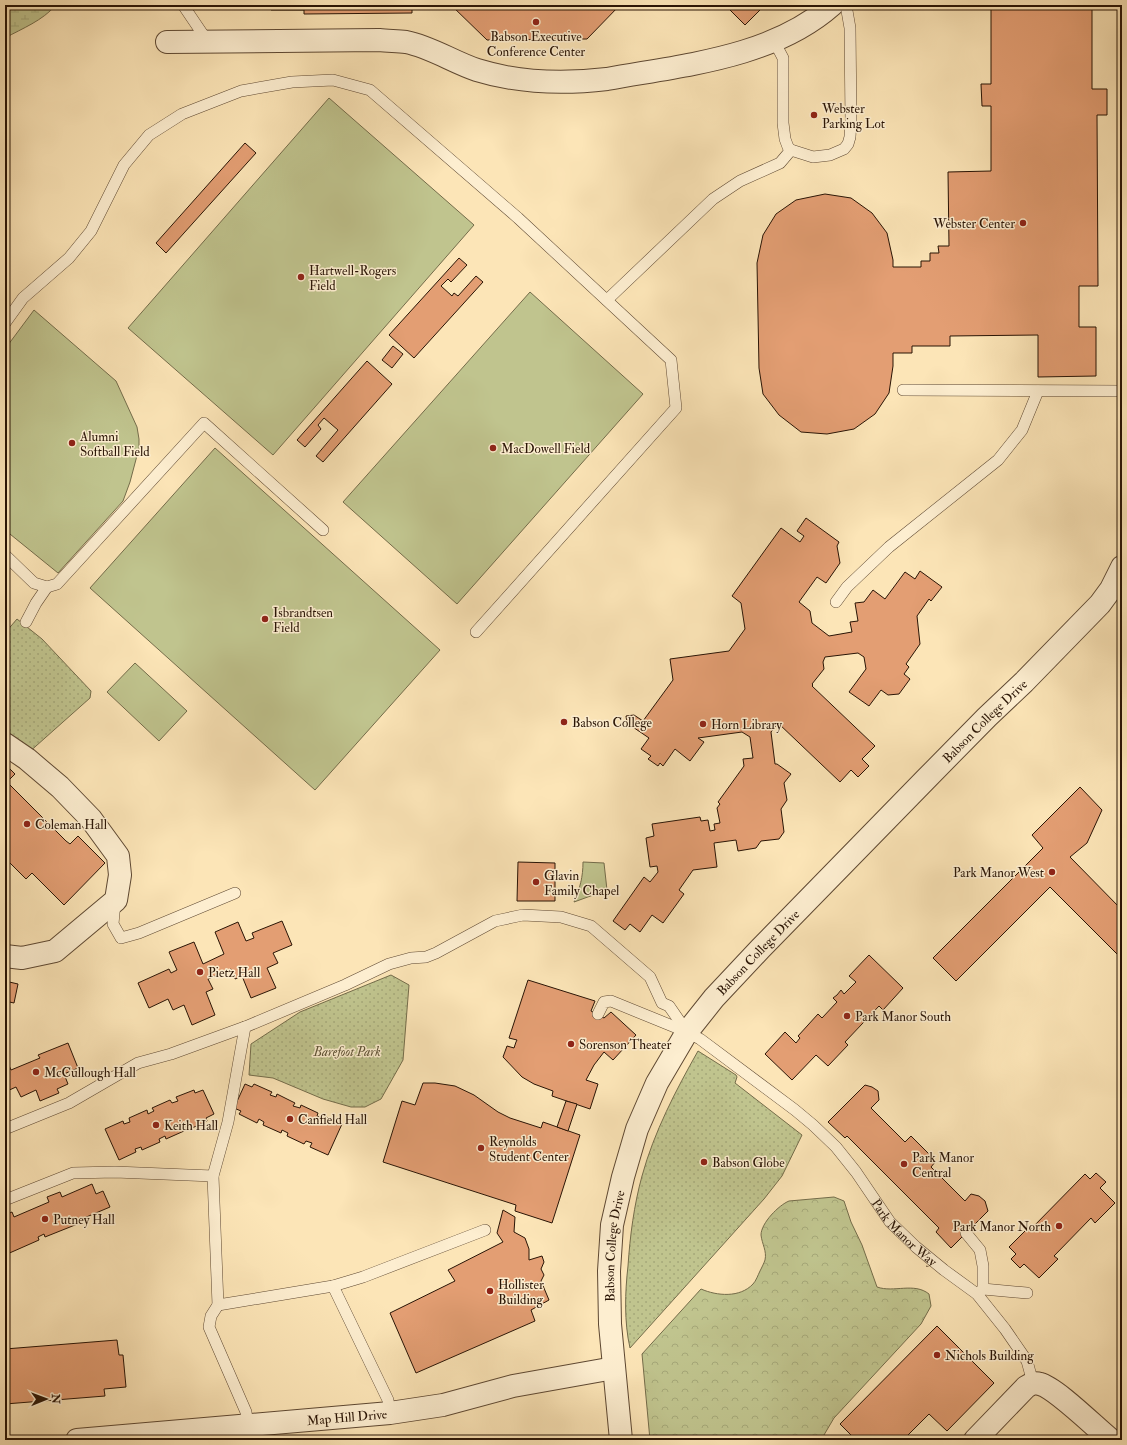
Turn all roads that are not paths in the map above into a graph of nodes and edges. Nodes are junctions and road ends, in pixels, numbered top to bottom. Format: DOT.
graph roads {
  1 [pos="182,5"];
  2 [pos="832,5"];
  3 [pos="846,5"];
  4 [pos="774,41"];
  5 [pos="167,42"];
  6 [pos="208,42"];
  7 [pos="791,150"];
  8 [pos="607,300"];
  9 [pos="5,323"];
  10 [pos="903,390"];
  11 [pos="1038,391"];
  12 [pos="1122,391"];
  13 [pos="323,530"];
  14 [pos="5,555"];
  15 [pos="1121,573"];
  16 [pos="47,587"];
  17 [pos="836,602"];
  18 [pos="26,622"];
  19 [pos="476,632"];
  20 [pos="5,744"];
  21 [pos="235,893"];
  22 [pos="116,900"];
  23 [pos="5,956"];
  24 [pos="598,1014"];
  25 [pos="245,1027"];
  26 [pos="687,1032"];
  27 [pos="5,1129"];
  28 [pos="213,1176"];
  29 [pos="5,1200"];
  30 [pos="485,1230"];
  31 [pos="966,1233"];
  32 [pos="333,1286"];
  33 [pos="980,1291"];
  34 [pos="1028,1293"];
  35 [pos="218,1305"];
  36 [pos="614,1368"];
  37 [pos="1033,1382"];
  38 [pos="390,1413"];
  39 [pos="248,1426"];
  40 [pos="77,1440"];
  41 [pos="621,1440"];
  42 [pos="975,1440"];
  43 [pos="1110,1440"];
  1 -- 6 [label="lane"];
  2 -- 4 [label="street"];
  3 -- 7 [label="lane"];
  4 -- 6 [label="street"];
  4 -- 7 [label="lane"];
  5 -- 6 [label="street"];
  7 -- 8 [label="lane"];
  8 -- 9 [label="lane"];
  8 -- 19 [label="lane"];
  10 -- 11 [label="lane"];
  11 -- 12 [label="lane"];
  11 -- 17 [label="lane"];
  13 -- 16 [label="lane"];
  14 -- 16 [label="lane"];
  15 -- 26 [label="street, Babson College Drive"];
  16 -- 18 [label="lane"];
  20 -- 22 [label="street"];
  21 -- 22 [label="lane"];
  22 -- 23 [label="street"];
  24 -- 26 [label="lane, Park Manor Way"];
  25 -- 26 [label="lane"];
  25 -- 27 [label="lane"];
  25 -- 28 [label="lane"];
  26 -- 33 [label="lane, Park Manor Way"];
  26 -- 36 [label="street, Babson College Drive"];
  28 -- 29 [label="lane"];
  28 -- 35 [label="lane"];
  30 -- 32 [label="lane"];
  31 -- 33 [label="lane"];
  32 -- 35 [label="lane"];
  32 -- 38 [label="lane"];
  33 -- 34 [label="lane"];
  33 -- 37 [label="lane, Park Manor Way"];
  35 -- 39 [label="lane"];
  36 -- 38 [label="street, Map Hill Drive"];
  36 -- 41 [label="street, Babson College Drive"];
  37 -- 42 [label="street"];
  37 -- 43 [label="street"];
  38 -- 39 [label="street, Map Hill Drive"];
  39 -- 40 [label="street, Map Hill Drive"];
}
